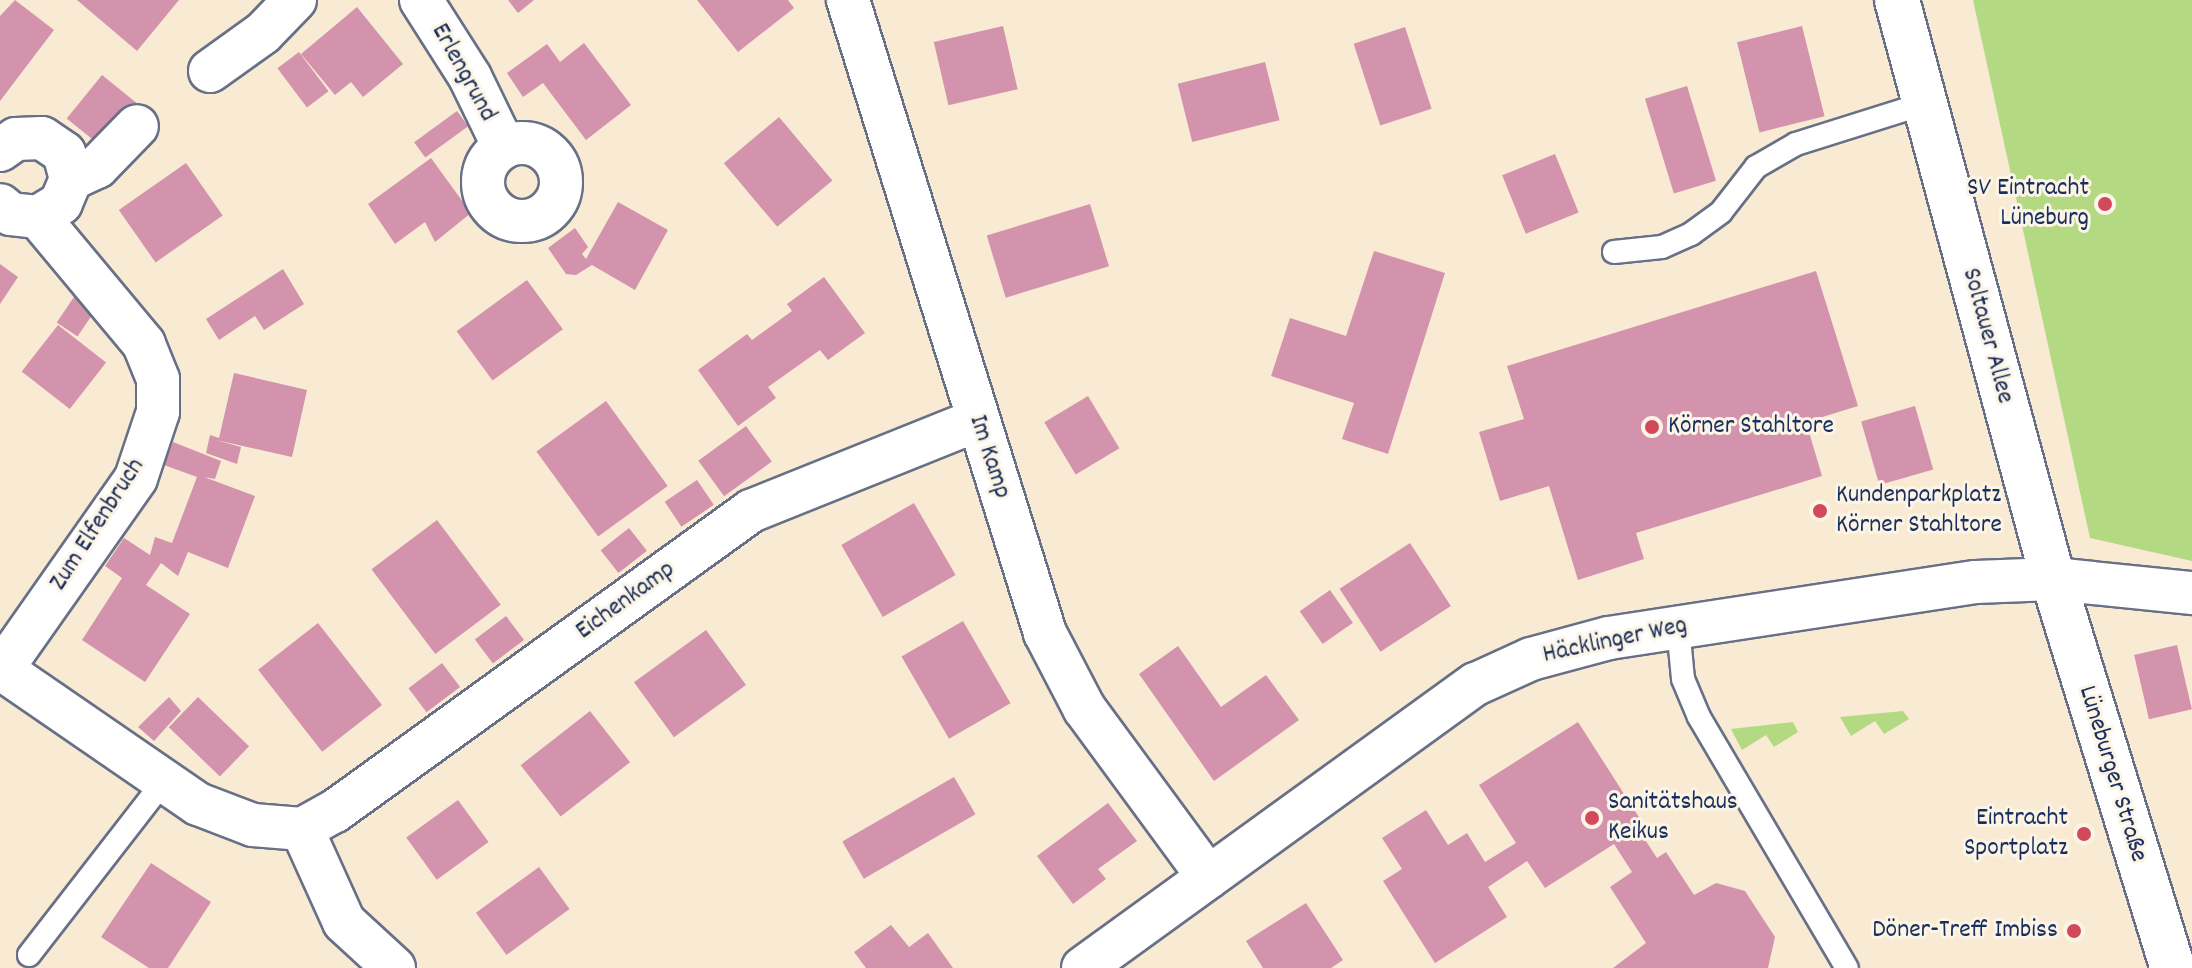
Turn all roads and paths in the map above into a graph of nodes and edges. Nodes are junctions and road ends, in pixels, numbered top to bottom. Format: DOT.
graph roads {
  1 [pos="295,0"];
  2 [pos="421,0"];
  3 [pos="848,0"];
  4 [pos="1897,0"];
  5 [pos="210,71"];
  6 [pos="1923,104"];
  7 [pos="137,126"];
  8 [pos="504,147"];
  9 [pos="0,150"];
  10 [pos="71,179"];
  11 [pos="19,211"];
  12 [pos="1614,252"];
  13 [pos="977,420"];
  14 [pos="2053,579"];
  15 [pos="2192,593"];
  16 [pos="1678,627"];
  17 [pos="1,668"];
  18 [pos="163,782"];
  19 [pos="302,829"];
  20 [pos="1208,877"];
  21 [pos="29,955"];
  22 [pos="394,968"];
  23 [pos="1083,968"];
  24 [pos="1847,968"];
  25 [pos="2173,968"];
  1 -- 5 [label="street"];
  2 -- 8 [label="street, Erlengrund"];
  3 -- 13 [label="street, Im Kamp"];
  4 -- 6 [label="street, Soltauer Allee"];
  6 -- 12 [label="lane"];
  6 -- 14 [label="street, Soltauer Allee"];
  7 -- 10 [label="street, Zum Elfenbruch"];
  9 -- 10 [label="street"];
  10 -- 11 [label="street, Zum Elfenbruch"];
  11 -- 17 [label="street, Zum Elfenbruch"];
  13 -- 19 [label="street, Eichenkamp"];
  13 -- 20 [label="street, Im Kamp"];
  14 -- 15 [label="street, Häcklinger Weg"];
  14 -- 16 [label="street, Häcklinger Weg"];
  14 -- 25 [label="street, Lüneburger Straße"];
  16 -- 20 [label="street, Häcklinger Weg"];
  16 -- 24 [label="lane"];
  17 -- 18 [label="street, Zum Elfenbruch"];
  18 -- 19 [label="street, Zum Elfenbruch"];
  18 -- 21 [label="lane"];
  19 -- 22 [label="street"];
  20 -- 23 [label="street, Häcklinger Weg"];
}
